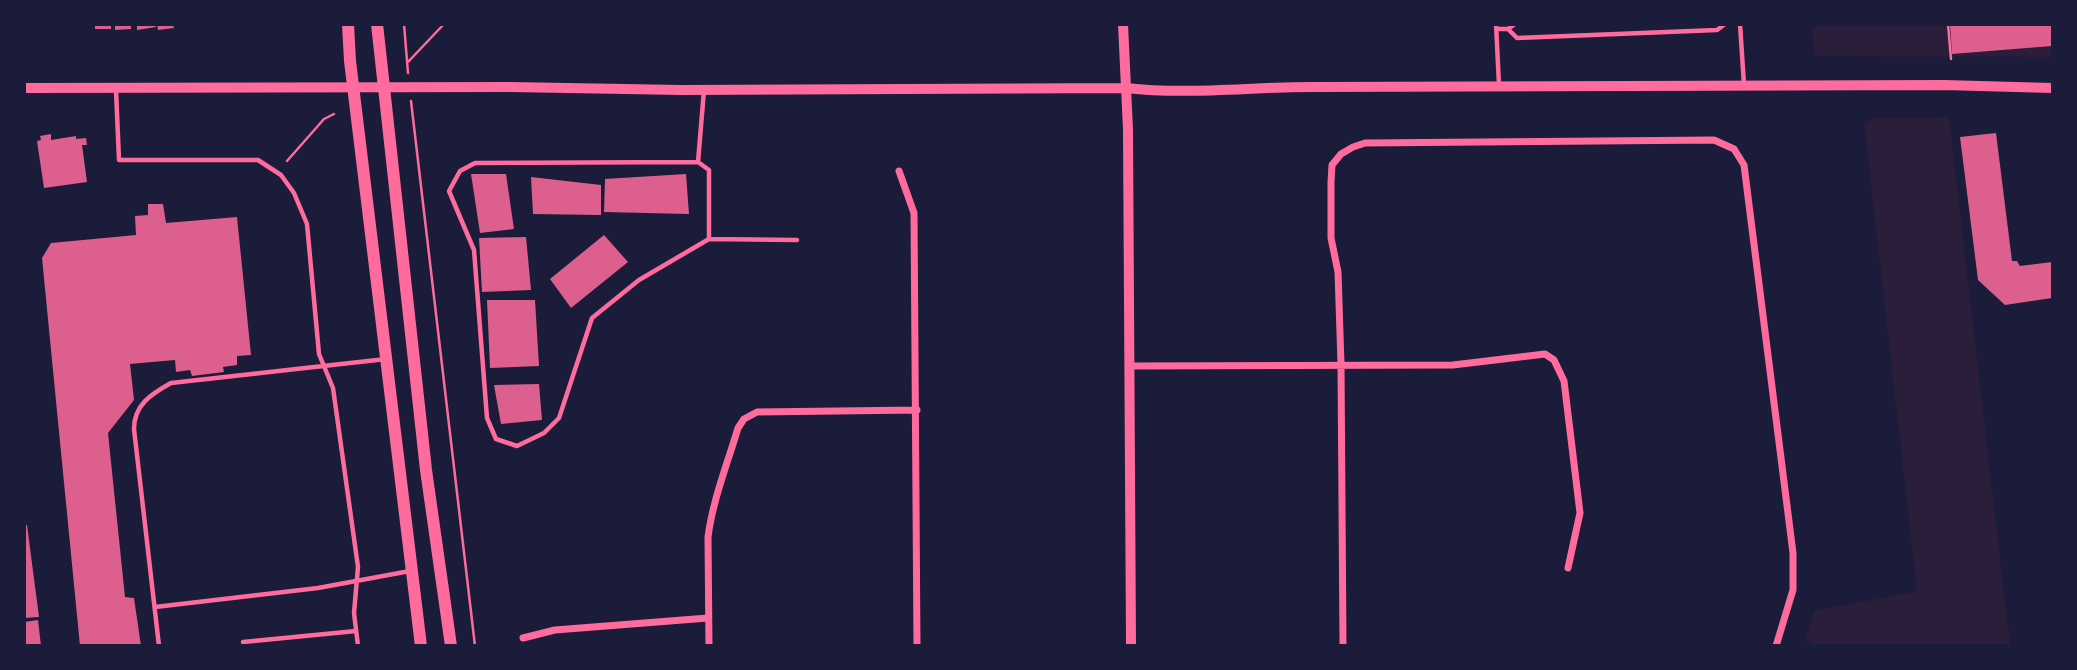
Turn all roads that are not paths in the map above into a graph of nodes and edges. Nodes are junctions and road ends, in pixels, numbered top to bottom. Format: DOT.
graph roads {
  1 [pos="348,24"];
  2 [pos="377,24"];
  3 [pos="1123,24"];
  4 [pos="1515,24"];
  5 [pos="1725,24"];
  6 [pos="1740,24"];
  7 [pos="1496,27"];
  8 [pos="1508,29"];
  9 [pos="1744,85"];
  10 [pos="1499,86"];
  11 [pos="383,87"];
  12 [pos="24,88"];
  13 [pos="116,88"];
  14 [pos="354,88"];
  15 [pos="1126,88"];
  16 [pos="2053,88"];
  17 [pos="705,90"];
  18 [pos="698,162"];
  19 [pos="899,171"];
  20 [pos="709,239"];
  21 [pos="797,240"];
  22 [pos="387,359"];
  23 [pos="1342,364"];
  24 [pos="325,366"];
  25 [pos="1129,366"];
  26 [pos="917,410"];
  27 [pos="1568,568"];
  28 [pos="412,571"];
  29 [pos="355,582"];
  30 [pos="155,607"];
  31 [pos="708,618"];
  32 [pos="356,631"];
  33 [pos="523,638"];
  34 [pos="243,642"];
  35 [pos="159,646"];
  36 [pos="358,646"];
  37 [pos="421,646"];
  38 [pos="451,646"];
  39 [pos="709,646"];
  40 [pos="917,646"];
  41 [pos="1131,646"];
  42 [pos="1343,646"];
  43 [pos="1776,646"];
  1 -- 14 [label="main road"];
  2 -- 11 [label="main road"];
  3 -- 15 [label="street"];
  4 -- 8 [label="lane"];
  5 -- 8 [label="lane"];
  6 -- 9 [label="lane"];
  7 -- 8 [label="lane"];
  7 -- 10 [label="lane"];
  9 -- 10 [label="street"];
  9 -- 16 [label="street"];
  10 -- 15 [label="street"];
  11 -- 14 [label="street"];
  11 -- 17 [label="street"];
  11 -- 38 [label="main road"];
  12 -- 13 [label="street"];
  13 -- 14 [label="street"];
  13 -- 24 [label="lane"];
  14 -- 22 [label="main road"];
  15 -- 17 [label="street"];
  15 -- 25 [label="street"];
  17 -- 18 [label="lane"];
  18 -- 20 [label="lane"];
  18 -- 20 [label="lane"];
  19 -- 26 [label="street"];
  20 -- 21 [label="lane"];
  22 -- 24 [label="lane"];
  22 -- 28 [label="main road"];
  23 -- 25 [label="street"];
  23 -- 27 [label="street"];
  23 -- 42 [label="street"];
  23 -- 43 [label="street"];
  24 -- 29 [label="lane"];
  24 -- 30 [label="lane"];
  25 -- 41 [label="street"];
  26 -- 31 [label="street"];
  26 -- 40 [label="street"];
  28 -- 29 [label="lane"];
  28 -- 37 [label="main road"];
  29 -- 30 [label="lane"];
  29 -- 32 [label="lane"];
  30 -- 35 [label="lane"];
  31 -- 33 [label="street"];
  31 -- 39 [label="street"];
  32 -- 34 [label="lane"];
  32 -- 36 [label="lane"];
}
